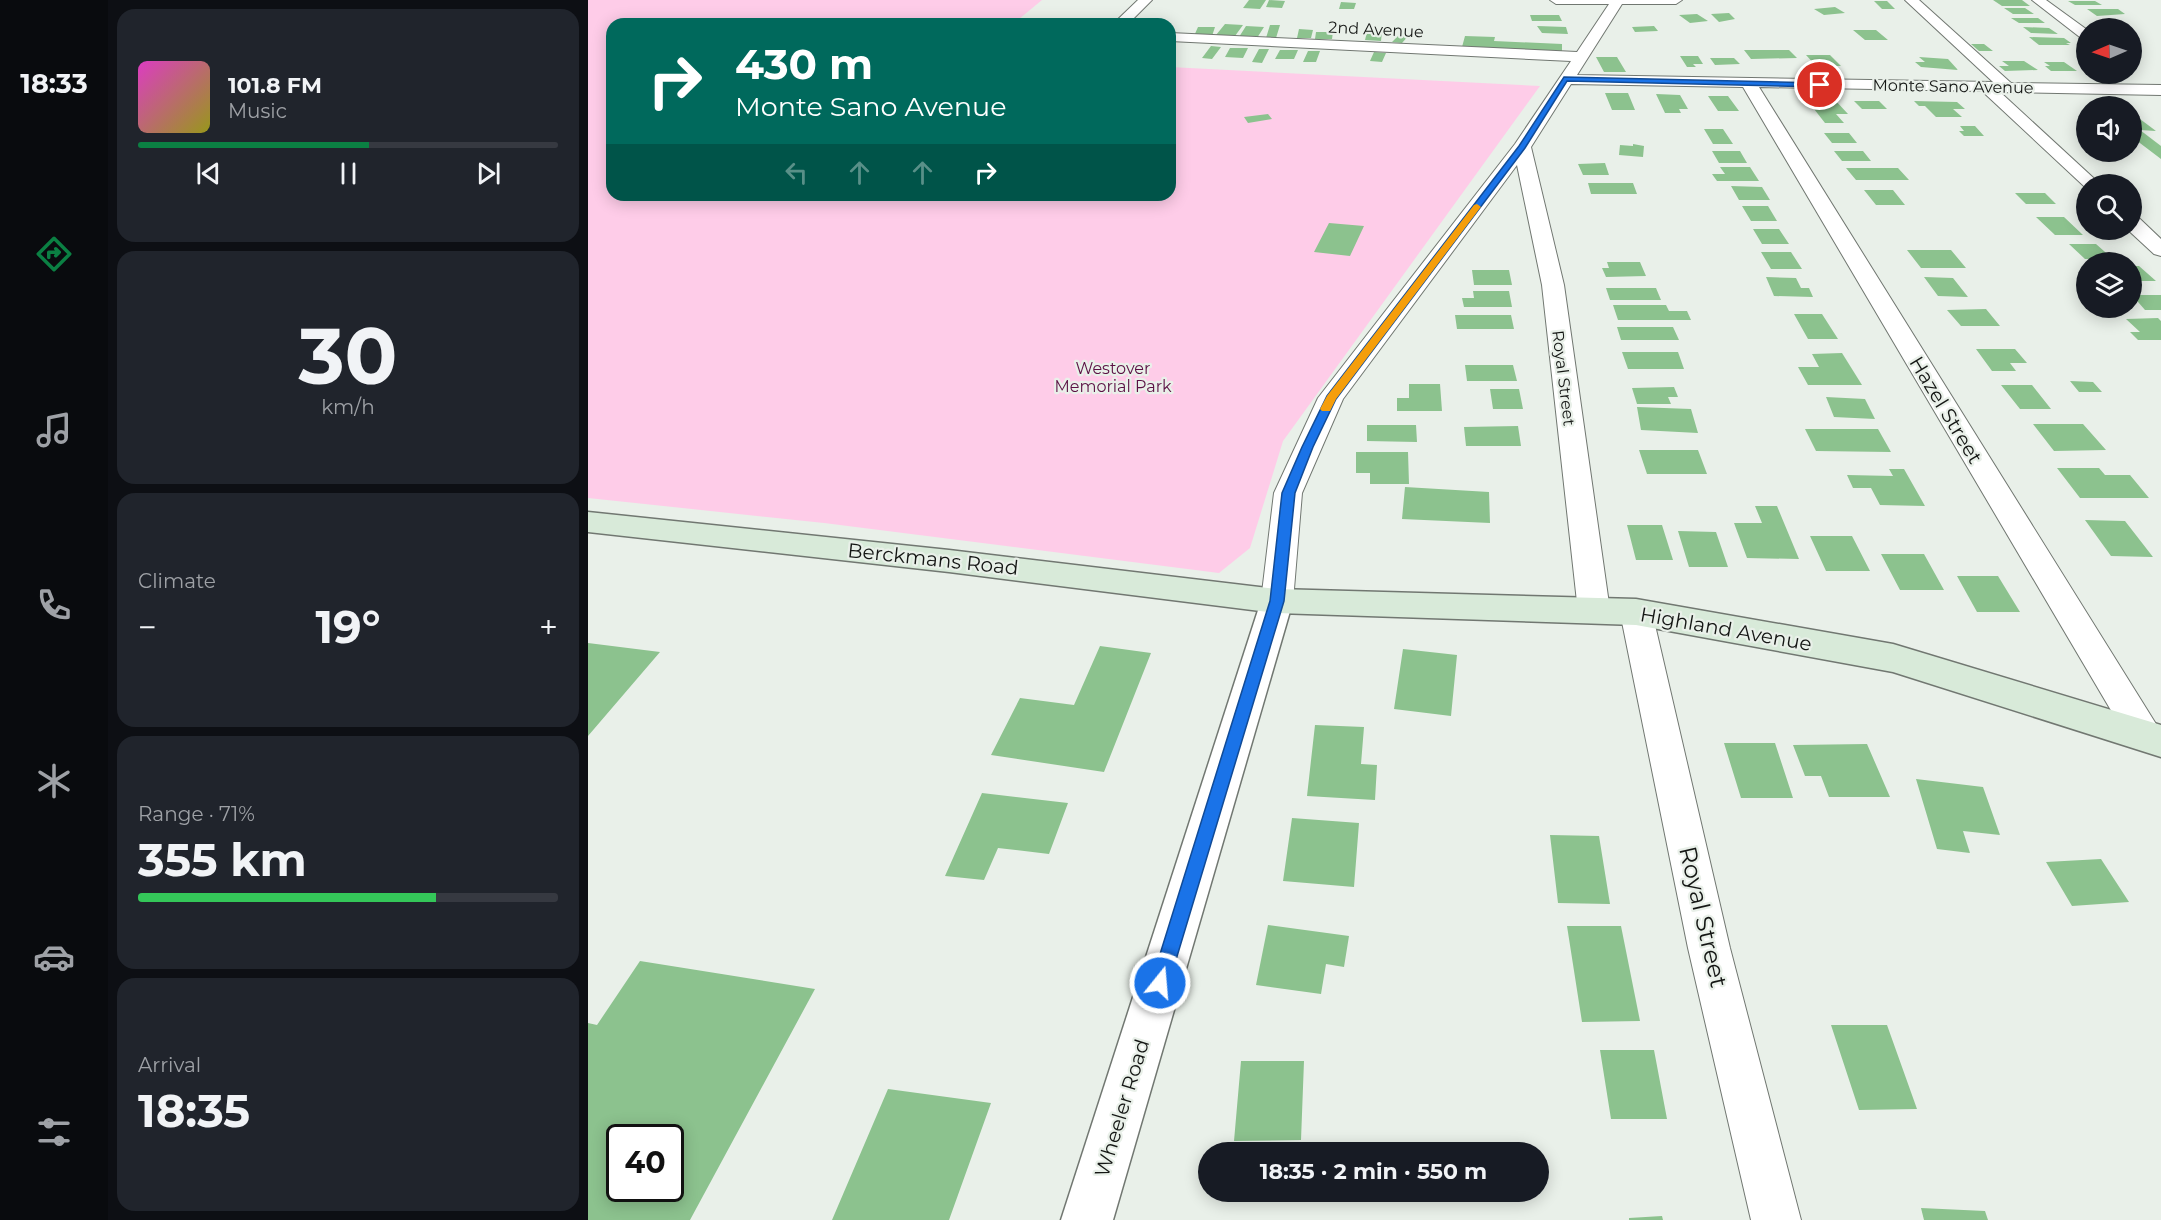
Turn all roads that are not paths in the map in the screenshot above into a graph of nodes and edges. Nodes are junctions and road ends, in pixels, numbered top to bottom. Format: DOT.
graph roads {
  1 [pos="1146,0"];
  2 [pos="1556,0"];
  3 [pos="1676,0"];
  4 [pos="1911,0"];
  5 [pos="2038,0"];
  6 [pos="1617,1"];
  7 [pos="1126,18"];
  8 [pos="2076,28"];
  9 [pos="1176,38"];
  10 [pos="1580,57"];
  11 [pos="2142,74"];
  12 [pos="1564,79"];
  13 [pos="1749,84"];
  14 [pos="1985,86"];
  15 [pos="2006,86"];
  16 [pos="2161,89"];
  17 [pos="1522,147"];
  18 [pos="2080,174"];
  19 [pos="2142,232"];
  20 [pos="2161,250"];
  21 [pos="588,522"];
  22 [pos="1277,601"];
  23 [pos="1594,611"];
  24 [pos="1636,612"];
  25 [pos="2152,738"];
  26 [pos="1088,1220"];
  27 [pos="1776,1220"];
  1 -- 7 [label="street"];
  2 -- 6 [label="street"];
  3 -- 6 [label="street"];
  4 -- 15 [label="street"];
  5 -- 8 [label="street"];
  6 -- 10 [label="street, Wheeler Road"];
  9 -- 10 [label="street, 2nd Avenue"];
  10 -- 12 [label="street, Wheeler Road"];
  11 -- 16 [label="street"];
  12 -- 13 [label="street, Monte Sano Avenue"];
  12 -- 17 [label="street, Wheeler Road"];
  13 -- 14 [label="street, Monte Sano Avenue"];
  13 -- 25 [label="street, Hazel Street"];
  14 -- 15 [label="street, Monte Sano Avenue"];
  14 -- 18 [label="street"];
  15 -- 16 [label="street, Monte Sano Avenue"];
  17 -- 22 [label="street, Wheeler Road"];
  17 -- 23 [label="street, Royal Street"];
  19 -- 20 [label="street"];
  21 -- 22 [label="main road, Berckmans Road"];
  22 -- 23 [label="main road, Highland Avenue"];
  22 -- 26 [label="street, Wheeler Road"];
  23 -- 24 [label="main road, Highland Avenue"];
  24 -- 25 [label="main road, Highland Avenue"];
  24 -- 27 [label="street, Royal Street"];
}
